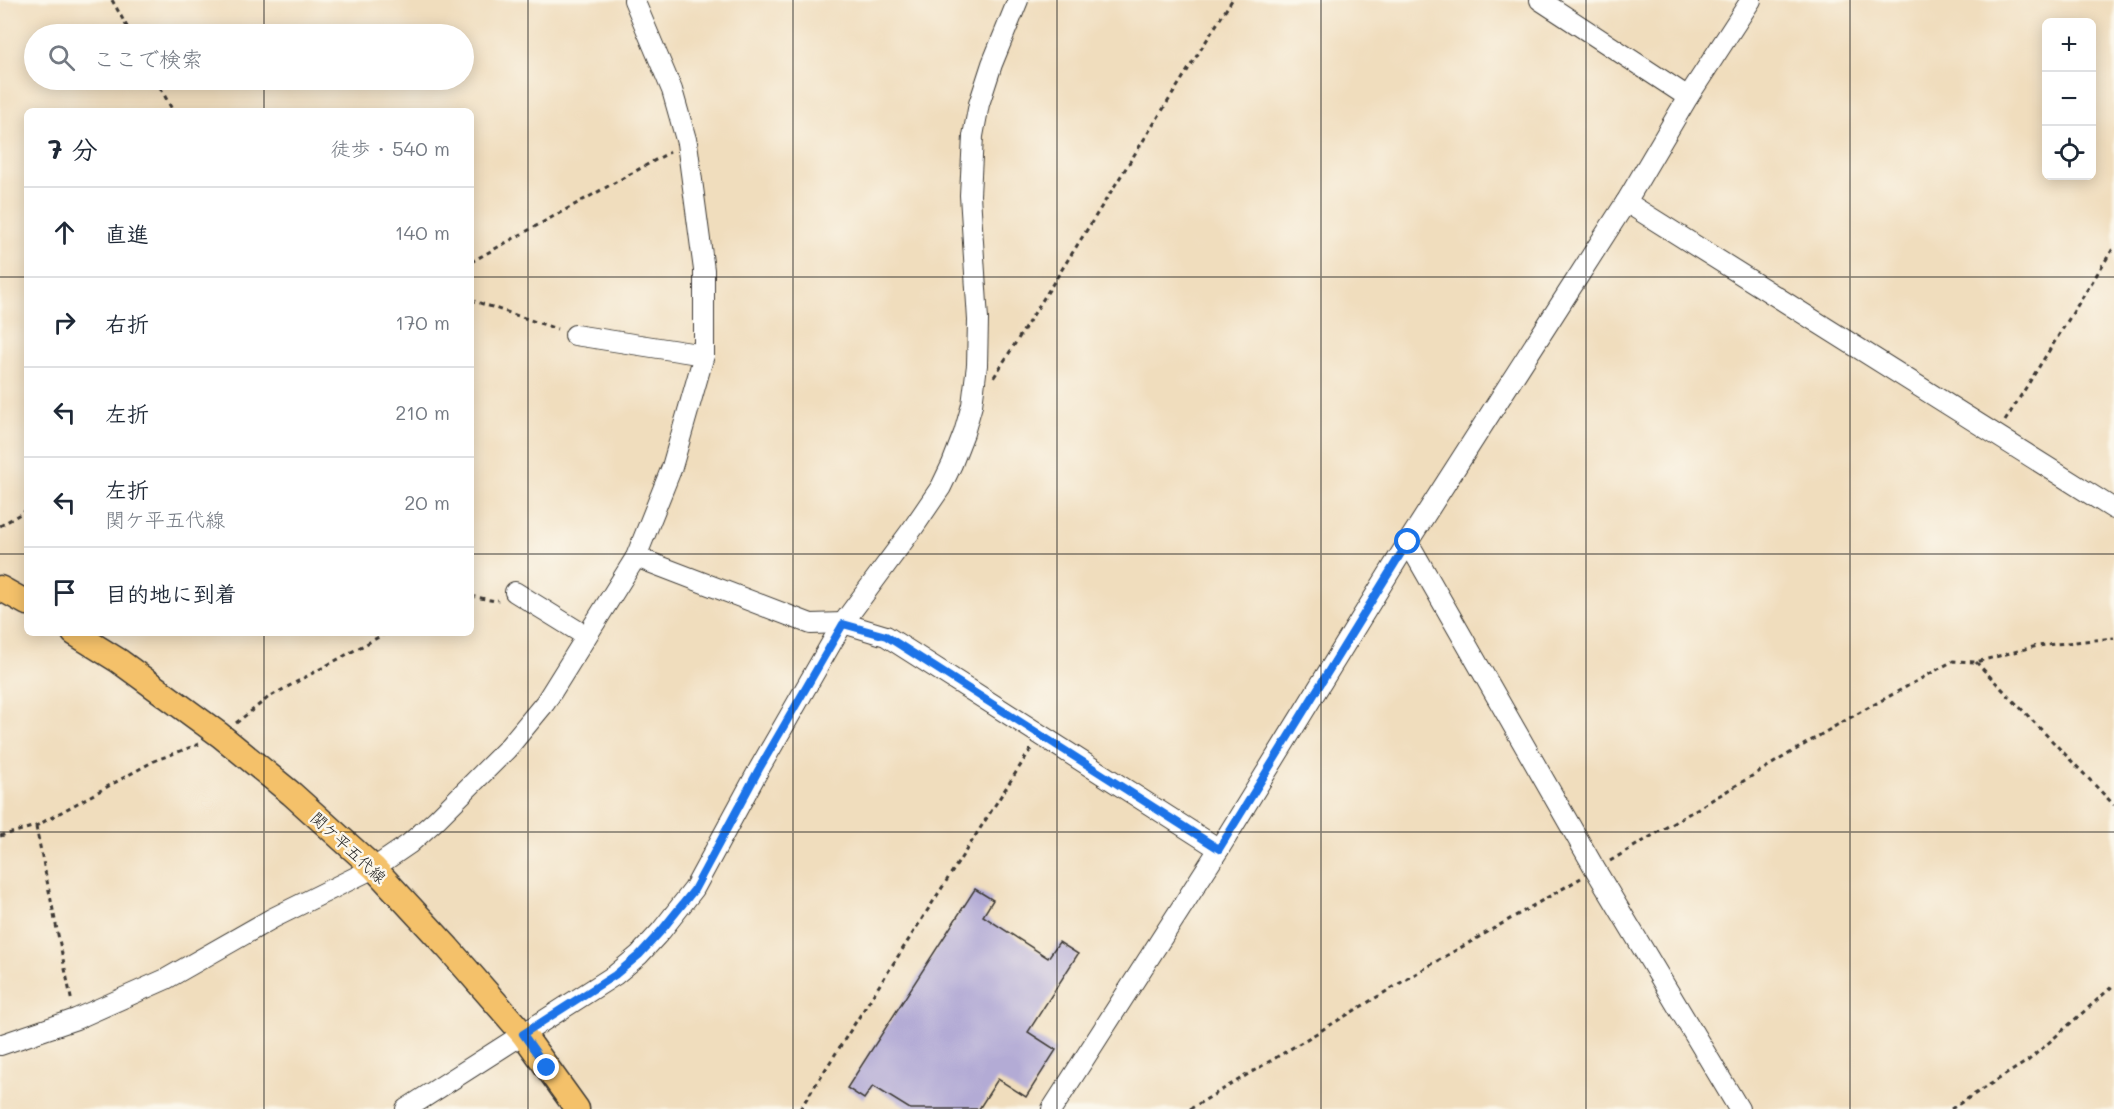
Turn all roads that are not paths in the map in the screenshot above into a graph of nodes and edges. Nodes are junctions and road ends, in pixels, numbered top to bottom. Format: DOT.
graph roads {
  1 [pos="634,0"];
  2 [pos="1018,0"];
  3 [pos="1540,0"];
  4 [pos="1750,0"];
  5 [pos="1688,97"];
  6 [pos="1626,202"];
  7 [pos="575,335"];
  8 [pos="704,355"];
  9 [pos="2114,509"];
  10 [pos="1408,542"];
  11 [pos="636,557"];
  12 [pos="0,588"];
  13 [pos="515,592"];
  14 [pos="24,601"];
  15 [pos="843,624"];
  16 [pos="79,636"];
  17 [pos="586,636"];
  18 [pos="1219,849"];
  19 [pos="374,868"];
  20 [pos="523,1034"];
  21 [pos="0,1045"];
  22 [pos="406,1109"];
  23 [pos="577,1109"];
  24 [pos="1052,1109"];
  25 [pos="1739,1109"];
  1 -- 8 [label="street"];
  2 -- 15 [label="street"];
  3 -- 5 [label="street"];
  4 -- 5 [label="street"];
  5 -- 6 [label="street"];
  6 -- 9 [label="street"];
  6 -- 10 [label="street"];
  7 -- 8 [label="street"];
  8 -- 11 [label="street"];
  10 -- 18 [label="street"];
  10 -- 25 [label="street"];
  11 -- 15 [label="street"];
  11 -- 17 [label="street"];
  12 -- 14 [label="main road"];
  13 -- 17 [label="street"];
  15 -- 18 [label="street"];
  15 -- 20 [label="street"];
  16 -- 19 [label="main road, 関ケ平五代線"];
  17 -- 19 [label="street"];
  18 -- 24 [label="street"];
  19 -- 20 [label="main road, 関ケ平五代線"];
  19 -- 21 [label="street"];
  20 -- 22 [label="street"];
  20 -- 23 [label="main road, 関ケ平五代線"];
}
